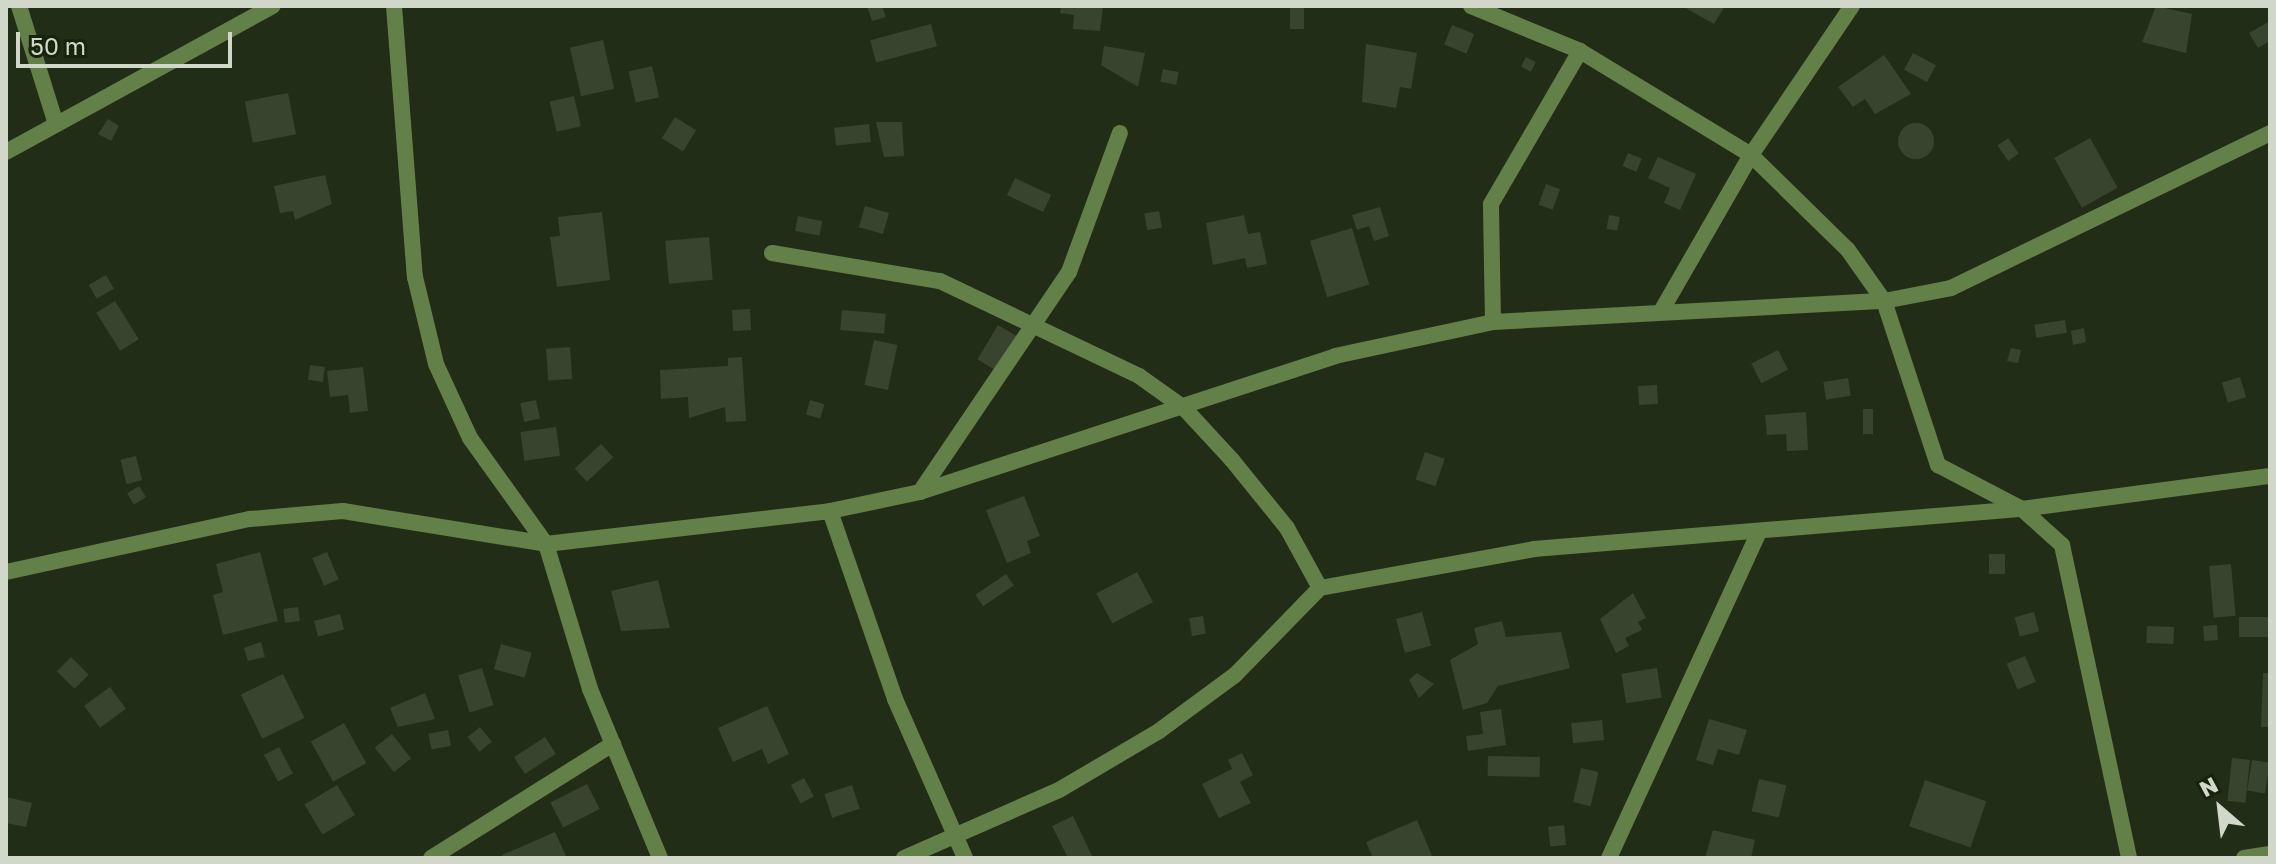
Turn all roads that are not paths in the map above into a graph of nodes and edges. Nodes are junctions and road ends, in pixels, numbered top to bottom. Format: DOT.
graph roads {
  1 [pos="19,6"];
  2 [pos="273,6"];
  3 [pos="394,6"];
  4 [pos="1471,6"];
  5 [pos="1852,6"];
  6 [pos="1580,51"];
  7 [pos="2270,120"];
  8 [pos="56,124"];
  9 [pos="1120,133"];
  10 [pos="2262,134"];
  11 [pos="6,152"];
  12 [pos="1751,155"];
  13 [pos="772,253"];
  14 [pos="1884,301"];
  15 [pos="1663,308"];
  16 [pos="1493,322"];
  17 [pos="1038,326"];
  18 [pos="1184,408"];
  19 [pos="2270,476"];
  20 [pos="920,492"];
  21 [pos="2022,509"];
  22 [pos="830,511"];
  23 [pos="1758,534"];
  24 [pos="546,544"];
  25 [pos="6,572"];
  26 [pos="1320,588"];
  27 [pos="613,744"];
  28 [pos="957,836"];
  29 [pos="2270,854"];
  30 [pos="431,858"];
  31 [pos="660,858"];
  32 [pos="904,858"];
  33 [pos="965,858"];
  34 [pos="1609,858"];
  35 [pos="2129,858"];
  36 [pos="2244,858"];
  1 -- 8 [label="street"];
  2 -- 8 [label="street"];
  3 -- 24 [label="street"];
  4 -- 6 [label="street"];
  5 -- 12 [label="street"];
  6 -- 12 [label="street"];
  6 -- 16 [label="street"];
  7 -- 10 [label="street"];
  8 -- 11 [label="street"];
  9 -- 17 [label="street"];
  10 -- 14 [label="street"];
  12 -- 14 [label="street"];
  12 -- 15 [label="street"];
  13 -- 17 [label="street"];
  14 -- 15 [label="street"];
  14 -- 21 [label="street"];
  15 -- 16 [label="street"];
  16 -- 18 [label="street"];
  17 -- 18 [label="street"];
  17 -- 20 [label="street"];
  18 -- 20 [label="street"];
  18 -- 26 [label="street"];
  19 -- 21 [label="street"];
  20 -- 22 [label="street"];
  21 -- 23 [label="street"];
  21 -- 35 [label="street"];
  22 -- 24 [label="street"];
  22 -- 28 [label="street"];
  23 -- 26 [label="street"];
  23 -- 34 [label="street"];
  24 -- 25 [label="street"];
  24 -- 27 [label="street"];
  26 -- 28 [label="street"];
  27 -- 30 [label="street"];
  27 -- 31 [label="street"];
  28 -- 32 [label="street"];
  28 -- 33 [label="street"];
  29 -- 36 [label="street"];
}
